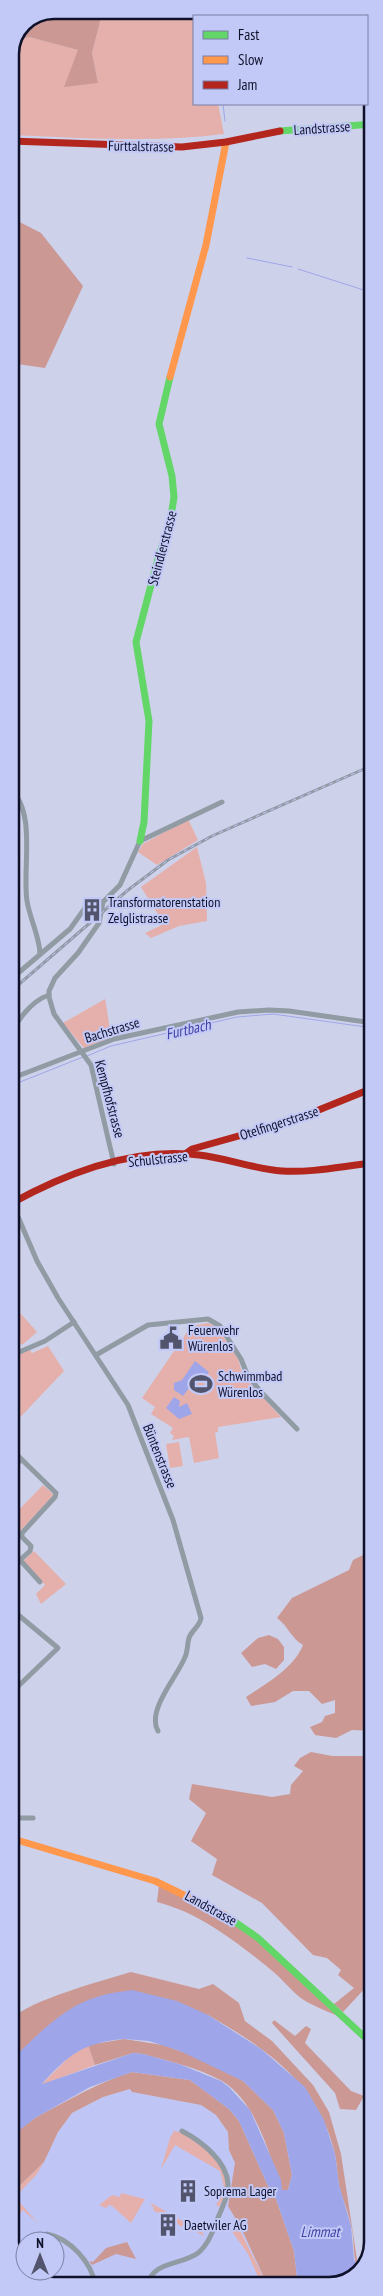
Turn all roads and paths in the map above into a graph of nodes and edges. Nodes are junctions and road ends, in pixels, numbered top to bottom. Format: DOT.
graph roads {
  1 [pos="364,125"];
  2 [pos="271,133"];
  3 [pos="19,142"];
  4 [pos="226,142"];
  5 [pos="19,799"];
  6 [pos="222,802"];
  7 [pos="140,841"];
  8 [pos="103,902"];
  9 [pos="39,941"];
  10 [pos="50,945"];
  11 [pos="40,953"];
  12 [pos="19,972"];
  13 [pos="49,995"];
  14 [pos="19,1022"];
  15 [pos="364,1022"];
  16 [pos="84,1052"];
  17 [pos="19,1076"];
  18 [pos="364,1092"];
  19 [pos="185,1154"];
  20 [pos="114,1164"];
  21 [pos="364,1164"];
  22 [pos="19,1198"];
  23 [pos="19,1220"];
  24 [pos="74,1322"];
  25 [pos="19,1352"];
  26 [pos="96,1355"];
  27 [pos="297,1429"];
  28 [pos="21,1460"];
  29 [pos="20,1560"];
  30 [pos="40,1582"];
  31 [pos="19,1616"];
  32 [pos="19,1685"];
  33 [pos="158,1731"];
  34 [pos="19,1818"];
  35 [pos="33,1818"];
  36 [pos="19,1841"];
  37 [pos="364,2037"];
  38 [pos="182,2131"];
  39 [pos="65,2243"];
  40 [pos="94,2277"];
  41 [pos="150,2277"];
  1 -- 2 [label="street, Landstrasse"];
  2 -- 4 [label="street, Furttalstrasse"];
  3 -- 4 [label="street, Furttalstrasse"];
  4 -- 7 [label="street, Steindlerstrasse"];
  5 -- 9 [label="street"];
  6 -- 7 [label="street"];
  7 -- 8 [label="street"];
  8 -- 10 [label="street"];
  8 -- 13 [label="street"];
  9 -- 10 [label="street"];
  9 -- 11 [label="street"];
  10 -- 11 [label="street"];
  11 -- 12 [label="street"];
  13 -- 14 [label="street"];
  13 -- 16 [label="street, Kempfhofstrasse"];
  15 -- 16 [label="street, Bachstrasse"];
  16 -- 17 [label="street, Bachstrasse"];
  16 -- 20 [label="street, Kempfhofstrasse"];
  18 -- 19 [label="street, Otelfingerstrasse"];
  19 -- 20 [label="street, Schulstrasse"];
  19 -- 21 [label="street, Schulstrasse"];
  20 -- 22 [label="street, Schulstrasse"];
  23 -- 24 [label="street, Büntenstrasse"];
  24 -- 25 [label="street"];
  24 -- 26 [label="street, Büntenstrasse"];
  26 -- 27 [label="street"];
  26 -- 33 [label="street, Büntenstrasse"];
  28 -- 29 [label="street"];
  29 -- 30 [label="street"];
  31 -- 32 [label="street"];
  34 -- 35 [label="street"];
  36 -- 37 [label="street, Landstrasse"];
  38 -- 41 [label="street"];
  39 -- 40 [label="street"];
}
